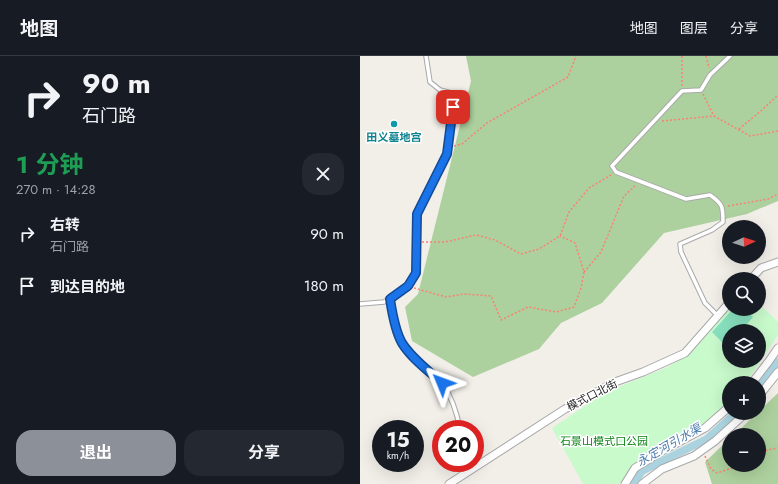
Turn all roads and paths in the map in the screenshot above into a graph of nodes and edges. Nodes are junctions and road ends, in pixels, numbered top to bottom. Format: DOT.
graph roads {
  1 [pos="426,56"];
  2 [pos="576,56"];
  3 [pos="682,56"];
  4 [pos="706,56"];
  5 [pos="730,56"];
  6 [pos="710,75"];
  7 [pos="701,90"];
  8 [pos="682,91"];
  9 [pos="778,95"];
  10 [pos="714,116"];
  11 [pos="653,122"];
  12 [pos="739,129"];
  13 [pos="778,131"];
  14 [pos="448,148"];
  15 [pos="616,172"];
  16 [pos="640,181"];
  17 [pos="778,194"];
  18 [pos="723,207"];
  19 [pos="560,236"];
  20 [pos="416,242"];
  21 [pos="778,262"];
  22 [pos="584,272"];
  23 [pos="757,272"];
  24 [pos="408,286"];
  25 [pos="390,299"];
  26 [pos="360,304"];
  27 [pos="722,311"];
  28 [pos="718,316"];
  29 [pos="778,348"];
  30 [pos="778,372"];
  31 [pos="758,376"];
  32 [pos="766,387"];
  33 [pos="722,413"];
  34 [pos="458,420"];
  35 [pos="738,420"];
  36 [pos="778,448"];
  37 [pos="702,451"];
  38 [pos="766,451"];
  39 [pos="484,459"];
  40 [pos="722,471"];
  41 [pos="465,472"];
  42 [pos="449,484"];
  43 [pos="625,484"];
  44 [pos="642,484"];
  1 -- 14 [label="lane"];
  2 -- 14 [label="path"];
  3 -- 8 [label="path"];
  4 -- 6 [label="path"];
  5 -- 6 [label="lane"];
  6 -- 7 [label="lane"];
  7 -- 8 [label="lane"];
  7 -- 10 [label="path"];
  8 -- 11 [label="lane"];
  9 -- 12 [label="path"];
  10 -- 11 [label="path"];
  10 -- 12 [label="path"];
  11 -- 15 [label="lane"];
  12 -- 13 [label="path"];
  14 -- 20 [label="lane"];
  15 -- 16 [label="lane"];
  15 -- 19 [label="path"];
  16 -- 18 [label="lane"];
  16 -- 22 [label="path"];
  17 -- 18 [label="path"];
  18 -- 28 [label="lane"];
  19 -- 20 [label="path"];
  19 -- 22 [label="path"];
  20 -- 24 [label="lane"];
  21 -- 23 [label="street"];
  22 -- 24 [label="path"];
  24 -- 25 [label="lane"];
  25 -- 26 [label="lane"];
  25 -- 34 [label="lane"];
  27 -- 28 [label="street, 模式口北街"];
  28 -- 39 [label="street, 模式口北街"];
  29 -- 31 [label="street"];
  30 -- 32 [label="street"];
  33 -- 43 [label="street"];
  35 -- 37 [label="street"];
  36 -- 38 [label="path"];
  37 -- 40 [label="path"];
  37 -- 44 [label="street"];
  41 -- 42 [label="street, 模式口北街"];
}
